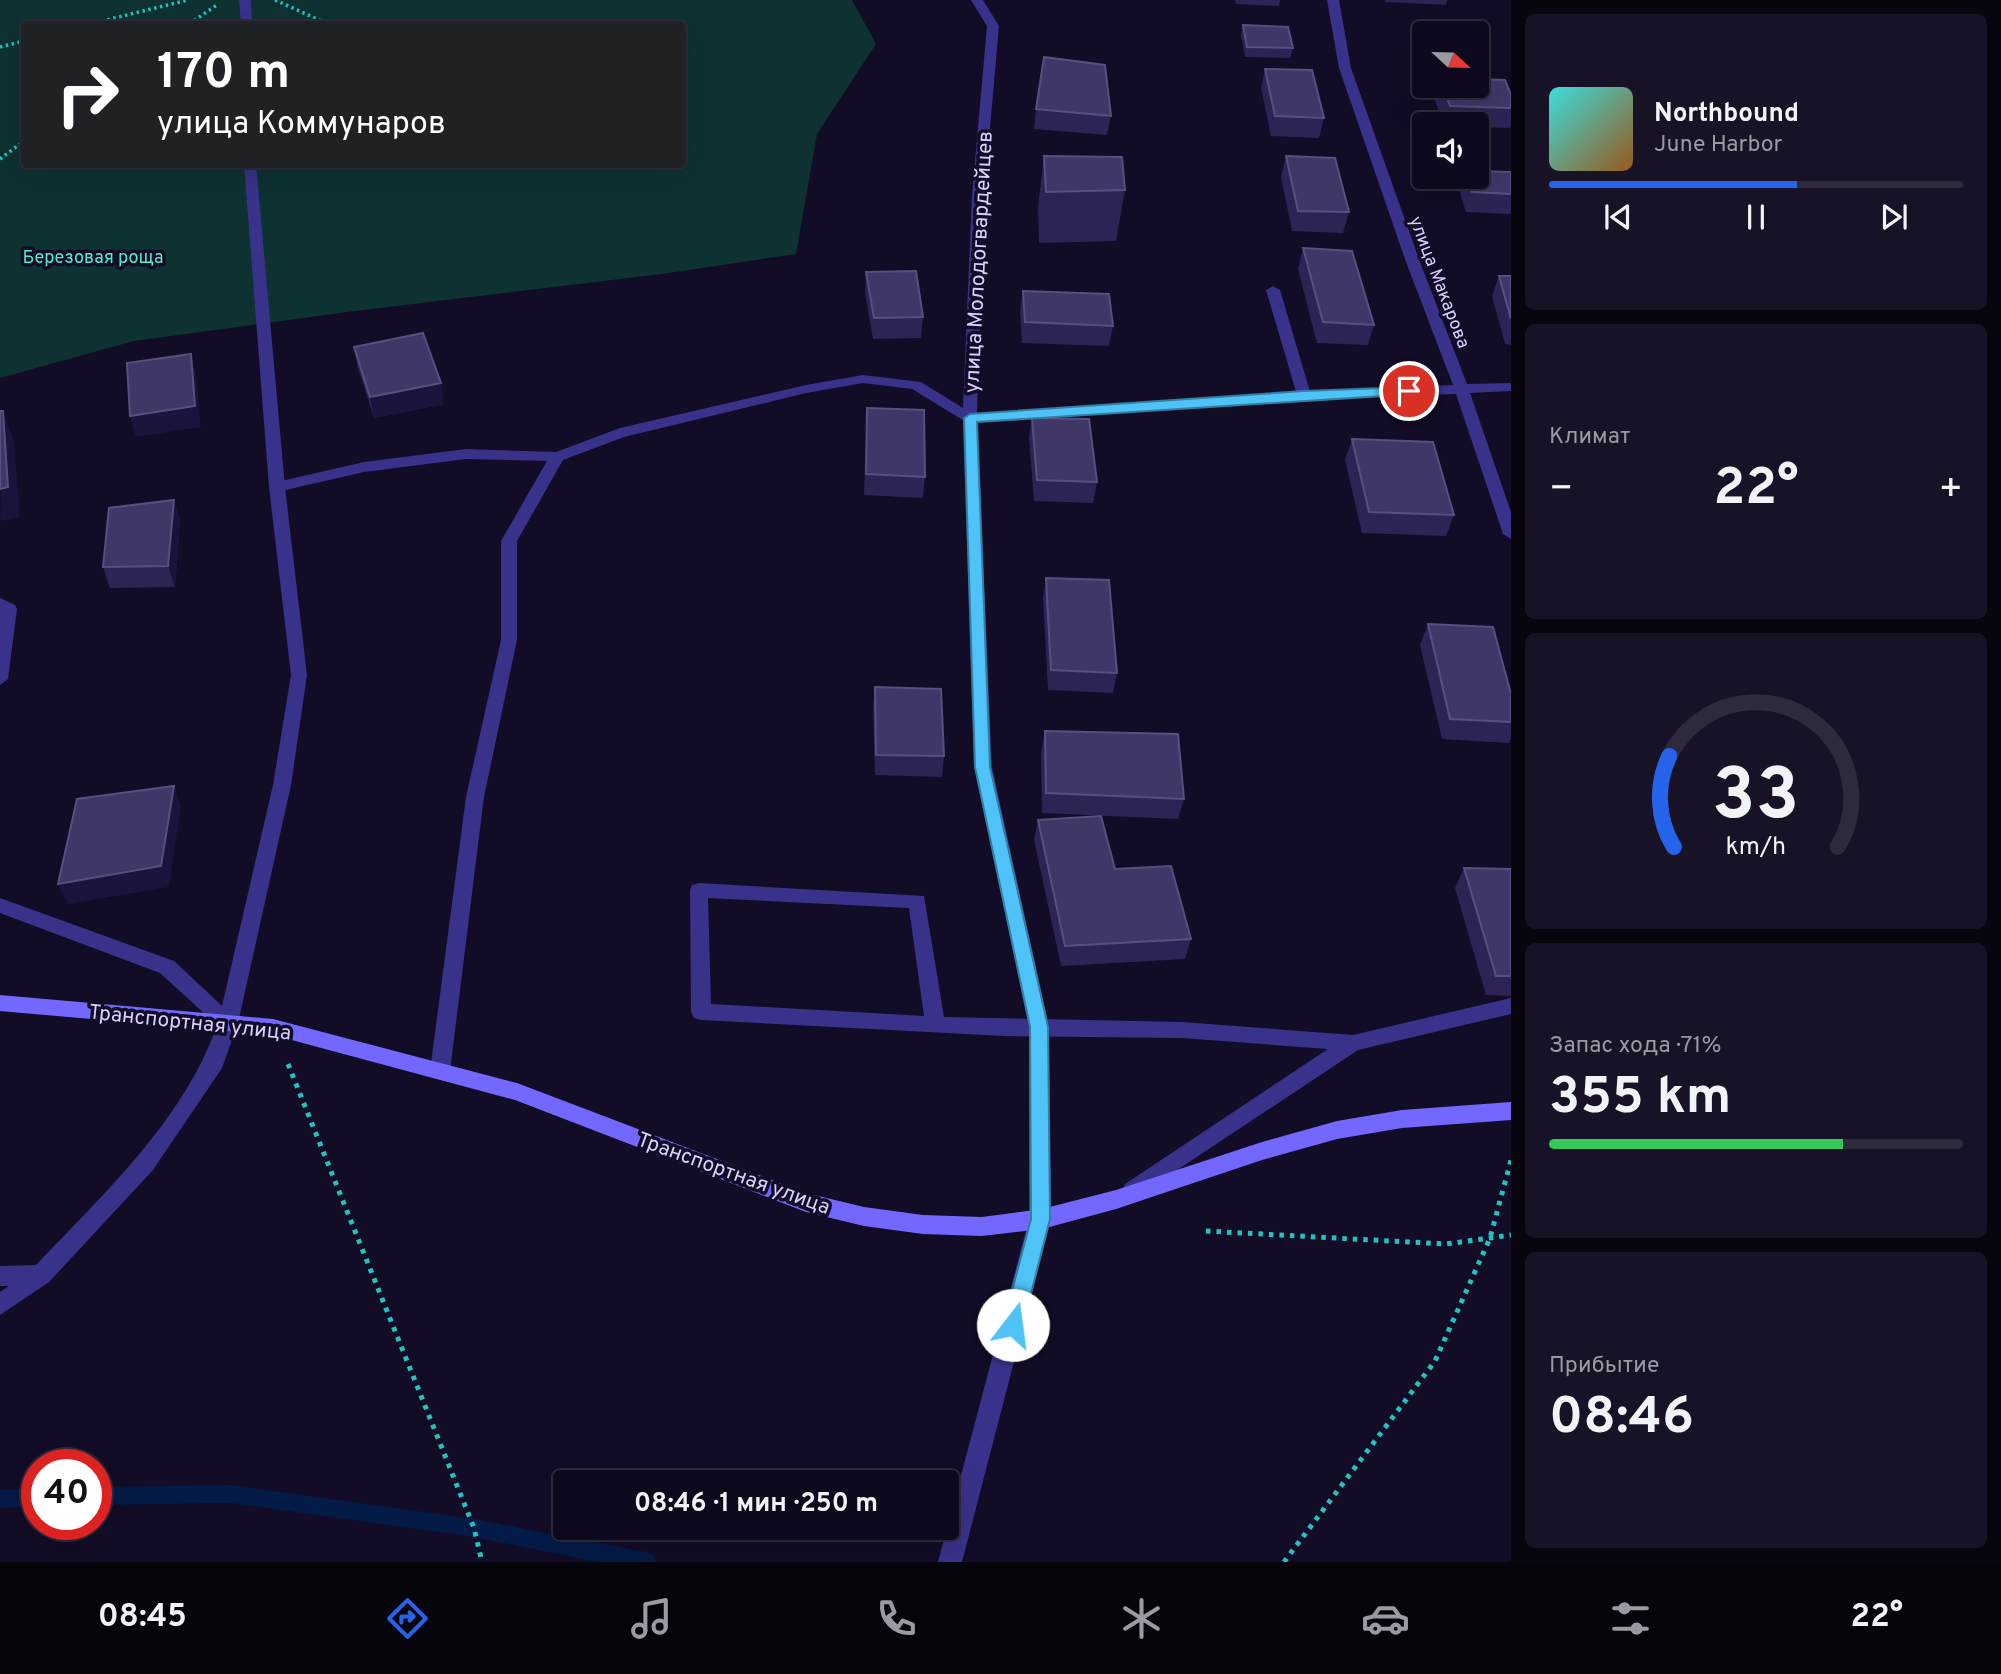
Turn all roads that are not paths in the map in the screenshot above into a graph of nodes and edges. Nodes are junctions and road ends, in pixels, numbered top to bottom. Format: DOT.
graph roads {
  1 [pos="245,0"];
  2 [pos="977,0"];
  3 [pos="1333,0"];
  4 [pos="247,21"];
  5 [pos="250,168"];
  6 [pos="1273,290"];
  7 [pos="1511,387"];
  8 [pos="1462,390"];
  9 [pos="1304,396"];
  10 [pos="970,418"];
  11 [pos="557,457"];
  12 [pos="277,487"];
  13 [pos="1511,534"];
  14 [pos="0,604"];
  15 [pos="0,679"];
  16 [pos="0,905"];
  17 [pos="0,1003"];
  18 [pos="1511,1006"];
  19 [pos="228,1023"];
  20 [pos="935,1025"];
  21 [pos="1039,1027"];
  22 [pos="1353,1042"];
  23 [pos="440,1071"];
  24 [pos="1511,1111"];
  25 [pos="1121,1199"];
  26 [pos="1040,1219"];
  27 [pos="41,1275"];
  28 [pos="0,1276"];
  29 [pos="0,1305"];
  30 [pos="950,1562"];
  1 -- 4 [label="street"];
  2 -- 10 [label="street, улица Молодогвардейцев"];
  3 -- 8 [label="street, улица Макарова"];
  5 -- 12 [label="street"];
  6 -- 9 [label="street"];
  7 -- 8 [label="street"];
  8 -- 9 [label="street"];
  8 -- 13 [label="street, улица Макарова"];
  9 -- 10 [label="street"];
  10 -- 11 [label="street"];
  10 -- 21 [label="street, улица Молодогвардейцев"];
  11 -- 12 [label="street"];
  11 -- 23 [label="street"];
  12 -- 19 [label="street"];
  14 -- 15 [label="street"];
  16 -- 19 [label="street"];
  17 -- 19 [label="main road, Транспортная улица"];
  18 -- 22 [label="street"];
  19 -- 23 [label="main road, Транспортная улица"];
  19 -- 27 [label="street"];
  20 -- 20 [label="street"];
  20 -- 21 [label="street"];
  21 -- 22 [label="street"];
  21 -- 26 [label="street, улица Молодогвардейцев"];
  22 -- 25 [label="street"];
  23 -- 26 [label="main road, Транспортная улица"];
  24 -- 25 [label="main road, Транспортная улица"];
  25 -- 26 [label="main road, Транспортная улица"];
  26 -- 30 [label="street, улица Молодогвардейцев"];
  27 -- 28 [label="street"];
  27 -- 29 [label="street"];
}
